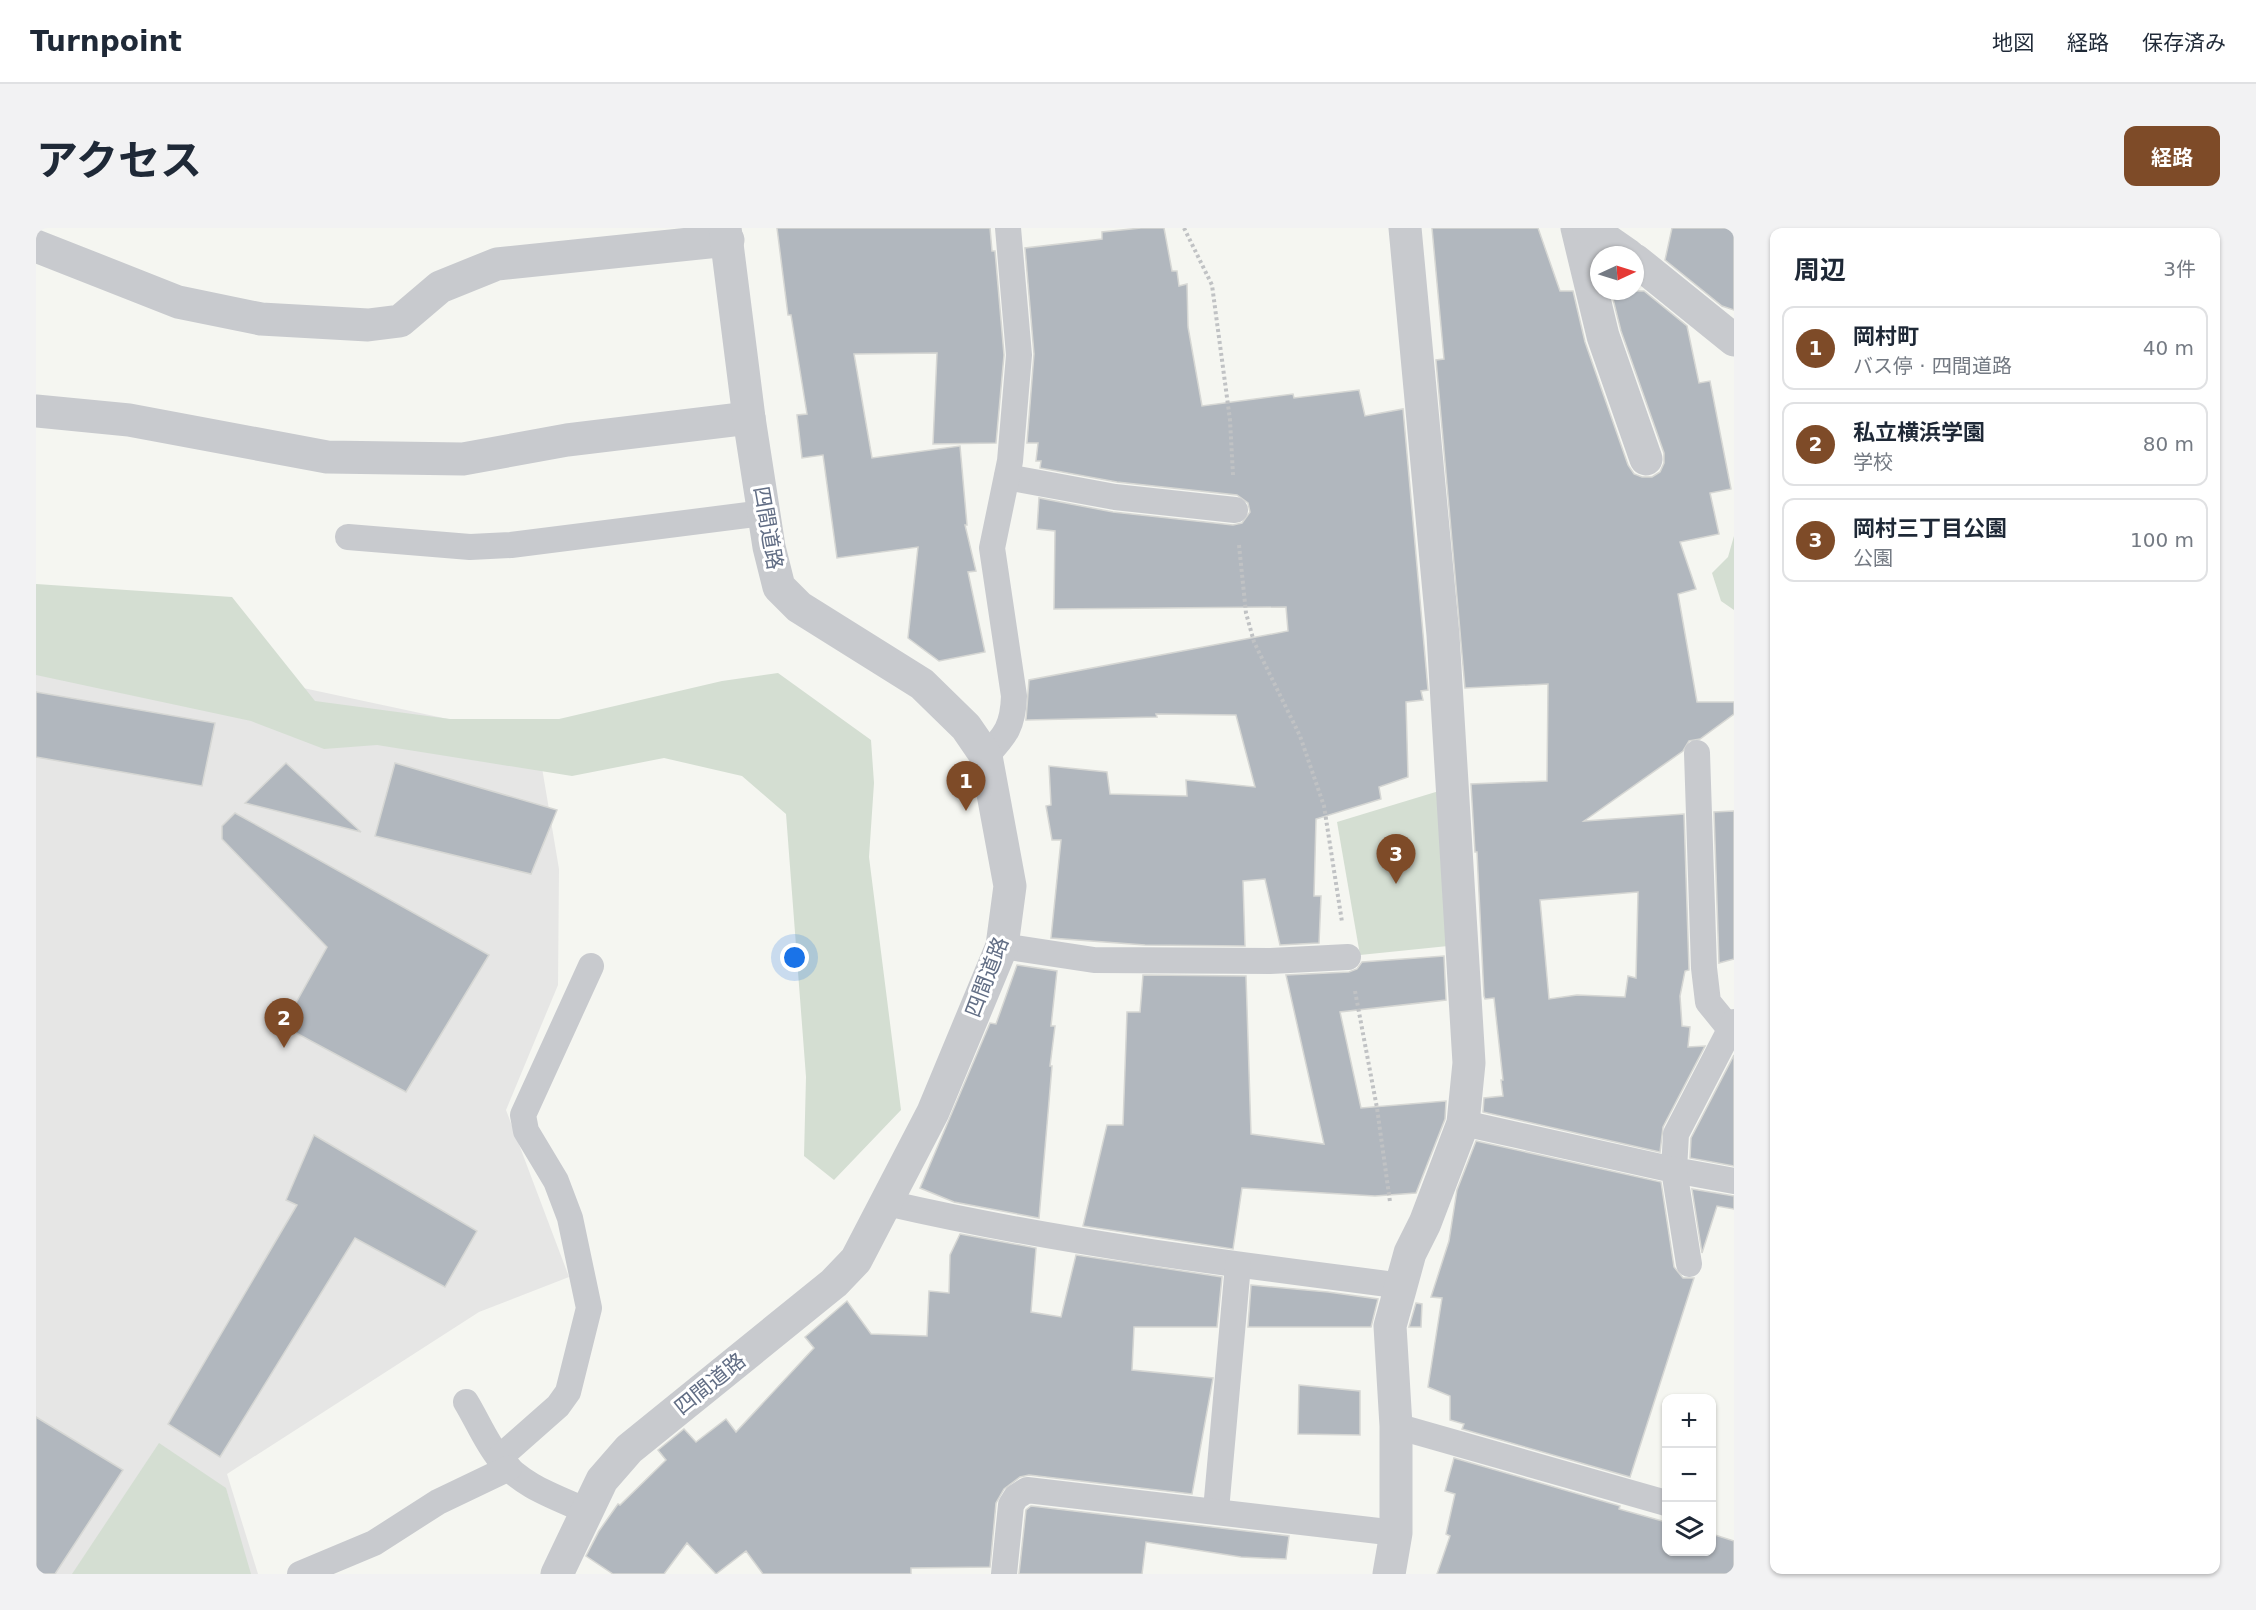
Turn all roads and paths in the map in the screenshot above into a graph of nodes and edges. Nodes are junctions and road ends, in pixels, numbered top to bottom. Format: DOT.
graph roads {
  1 [pos="1008,228"];
  2 [pos="1184,228"];
  3 [pos="1405,228"];
  4 [pos="1577,228"];
  5 [pos="1589,228"];
  6 [pos="726,234"];
  7 [pos="36,246"];
  8 [pos="1615,246"];
  9 [pos="1644,267"];
  10 [pos="1734,340"];
  11 [pos="36,411"];
  12 [pos="749,418"];
  13 [pos="1646,459"];
  14 [pos="1006,477"];
  15 [pos="1235,510"];
  16 [pos="764,513"];
  17 [pos="348,537"];
  18 [pos="1697,753"];
  19 [pos="986,756"];
  20 [pos="1002,946"];
  21 [pos="1348,957"];
  22 [pos="591,966"];
  23 [pos="1732,1025"];
  24 [pos="1463,1123"];
  25 [pos="1674,1170"];
  26 [pos="1734,1181"];
  27 [pos="887,1203"];
  28 [pos="1410,1253"];
  29 [pos="1689,1264"];
  30 [pos="1238,1265"];
  31 [pos="1403,1286"];
  32 [pos="466,1402"];
  33 [pos="1396,1426"];
  34 [pos="504,1463"];
  35 [pos="1662,1502"];
  36 [pos="587,1510"];
  37 [pos="1216,1510"];
  38 [pos="1396,1533"];
  39 [pos="300,1574"];
  40 [pos="556,1574"];
  41 [pos="1004,1574"];
  42 [pos="1389,1574"];
  1 -- 14 [label="lane"];
  2 -- 15 [label="path"];
  3 -- 24 [label="street"];
  4 -- 13 [label="street"];
  5 -- 8 [label="street"];
  6 -- 7 [label="street"];
  6 -- 12 [label="street, 四間道路"];
  9 -- 10 [label="street"];
  11 -- 12 [label="street"];
  12 -- 16 [label="street, 四間道路"];
  14 -- 15 [label="lane"];
  14 -- 19 [label="lane"];
  15 -- 21 [label="path"];
  16 -- 17 [label="lane"];
  16 -- 19 [label="street, 四間道路"];
  18 -- 23 [label="lane"];
  19 -- 20 [label="street, 四間道路"];
  20 -- 21 [label="lane"];
  20 -- 27 [label="street, 四間道路"];
  21 -- 28 [label="path"];
  22 -- 34 [label="lane"];
  23 -- 25 [label="lane"];
  24 -- 25 [label="lane"];
  24 -- 28 [label="street"];
  25 -- 26 [label="lane"];
  25 -- 29 [label="lane"];
  27 -- 30 [label="lane"];
  27 -- 36 [label="street, 四間道路"];
  28 -- 31 [label="street"];
  30 -- 31 [label="lane"];
  30 -- 37 [label="lane"];
  31 -- 33 [label="street"];
  32 -- 34 [label="lane"];
  33 -- 35 [label="lane"];
  33 -- 38 [label="street"];
  34 -- 36 [label="lane"];
  34 -- 39 [label="lane"];
  36 -- 40 [label="street, 四間道路"];
  37 -- 38 [label="lane"];
  37 -- 41 [label="lane"];
  38 -- 42 [label="street"];
}
